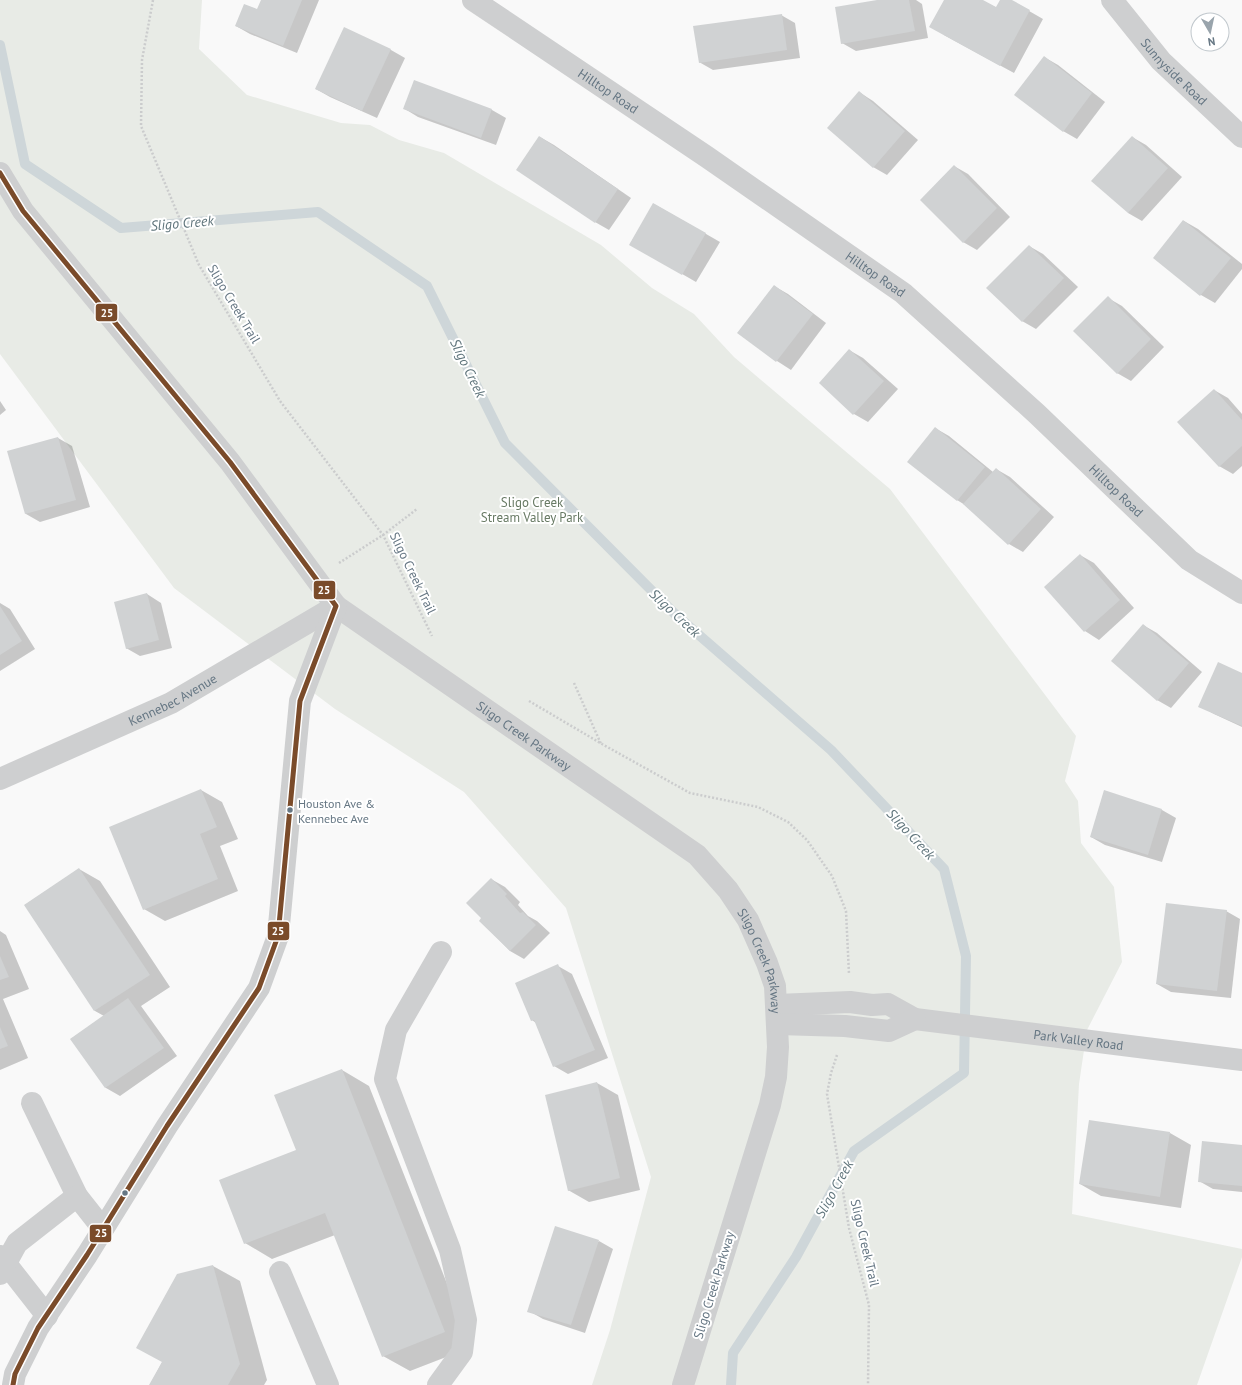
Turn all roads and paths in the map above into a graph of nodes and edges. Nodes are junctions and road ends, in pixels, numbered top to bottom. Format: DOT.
graph roads {
  1 [pos="153,0"];
  2 [pos="473,0"];
  3 [pos="1112,0"];
  4 [pos="1242,137"];
  5 [pos="0,173"];
  6 [pos="417,509"];
  7 [pos="384,535"];
  8 [pos="338,563"];
  9 [pos="1242,593"];
  10 [pos="336,606"];
  11 [pos="434,640"];
  12 [pos="574,683"];
  13 [pos="523,698"];
  14 [pos="602,744"];
  15 [pos="0,779"];
  16 [pos="441,952"];
  17 [pos="849,977"];
  18 [pos="777,1014"];
  19 [pos="838,1052"];
  20 [pos="1242,1060"];
  21 [pos="32,1103"];
  22 [pos="77,1196"];
  23 [pos="103,1229"];
  24 [pos="2,1265"];
  25 [pos="280,1272"];
  26 [pos="47,1316"];
  27 [pos="13,1385"];
  28 [pos="328,1385"];
  29 [pos="438,1385"];
  30 [pos="683,1385"];
  31 [pos="868,1385"];
  1 -- 7 [label="path, Sligo Creek Trail"];
  2 -- 9 [label="street, Hilltop Road"];
  3 -- 4 [label="street, Sunnyside Road"];
  5 -- 10 [label="street, Sligo Creek Parkway"];
  6 -- 7 [label="path"];
  7 -- 8 [label="path"];
  7 -- 11 [label="path, Sligo Creek Trail"];
  10 -- 15 [label="street, Kennebec Avenue"];
  10 -- 18 [label="street, Sligo Creek Parkway"];
  10 -- 23 [label="street"];
  12 -- 14 [label="path"];
  13 -- 14 [label="path"];
  14 -- 17 [label="path"];
  16 -- 29 [label="street"];
  18 -- 20 [label="street, Park Valley Road"];
  18 -- 30 [label="street, Sligo Creek Parkway"];
  19 -- 31 [label="path, Sligo Creek Trail"];
  21 -- 22 [label="street"];
  22 -- 23 [label="street"];
  22 -- 24 [label="street"];
  23 -- 26 [label="street"];
  24 -- 26 [label="street"];
  25 -- 28 [label="street"];
  26 -- 27 [label="street"];
}
